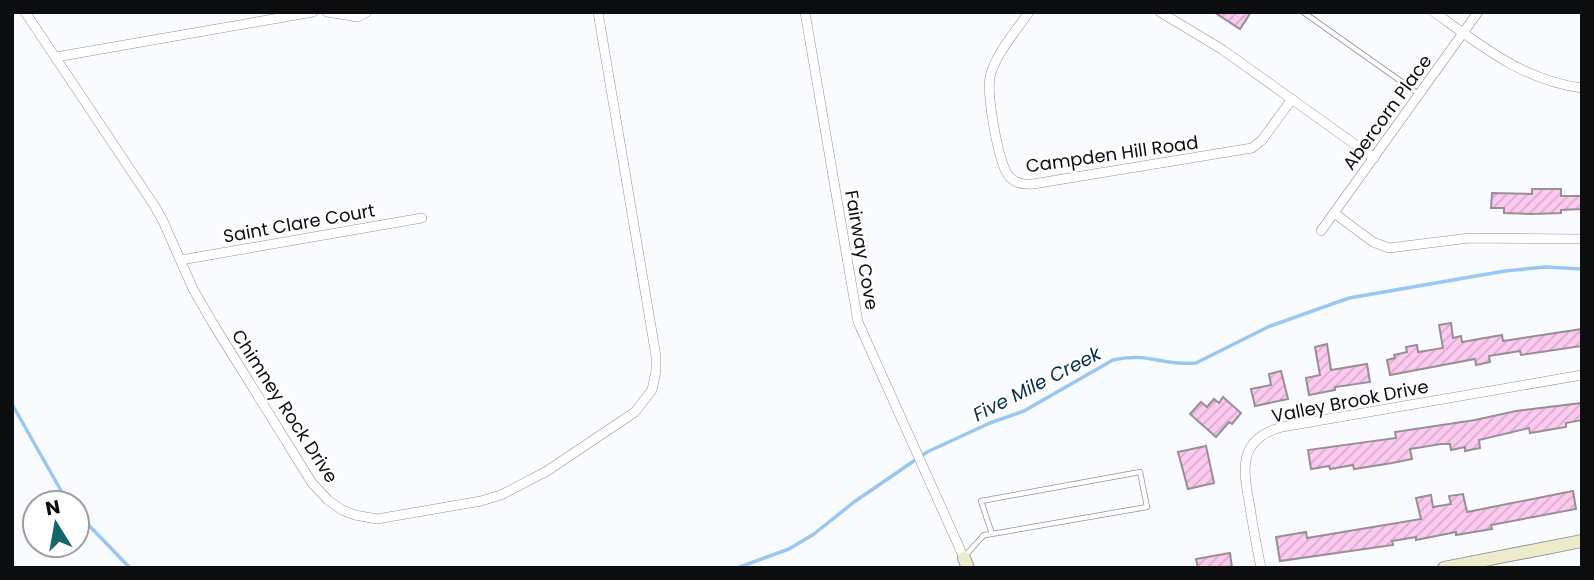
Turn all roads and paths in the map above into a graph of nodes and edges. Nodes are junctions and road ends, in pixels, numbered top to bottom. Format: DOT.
graph roads {
  1 [pos="25,12"];
  2 [pos="313,12"];
  3 [pos="327,12"];
  4 [pos="367,12"];
  5 [pos="598,12"];
  6 [pos="805,12"];
  7 [pos="1029,12"];
  8 [pos="1160,12"];
  9 [pos="1303,12"];
  10 [pos="1434,12"];
  11 [pos="1478,12"];
  12 [pos="1463,33"];
  13 [pos="56,57"];
  14 [pos="1582,88"];
  15 [pos="1420,94"];
  16 [pos="1292,99"];
  17 [pos="1374,158"];
  18 [pos="1335,213"];
  19 [pos="422,218"];
  20 [pos="1321,231"];
  21 [pos="1582,239"];
  22 [pos="181,260"];
  23 [pos="1582,375"];
  24 [pos="992,534"];
  25 [pos="1582,541"];
  26 [pos="966,563"];
  27 [pos="1261,568"];
  28 [pos="1444,568"];
  1 -- 13 [label="street, Chimney Rock Drive"];
  2 -- 13 [label="street"];
  3 -- 4 [label="street"];
  5 -- 22 [label="street, Chimney Rock Drive"];
  6 -- 26 [label="street, Fairway Cove"];
  7 -- 16 [label="street, Campden Hill Road"];
  8 -- 16 [label="street"];
  9 -- 15 [label="lane"];
  10 -- 12 [label="street"];
  11 -- 12 [label="street, Abercorn Place"];
  12 -- 14 [label="street"];
  12 -- 15 [label="street, Abercorn Place"];
  13 -- 22 [label="street, Chimney Rock Drive"];
  15 -- 17 [label="street, Abercorn Place"];
  16 -- 17 [label="street"];
  17 -- 18 [label="street, Abercorn Place"];
  18 -- 20 [label="street, Abercorn Place"];
  18 -- 21 [label="street"];
  19 -- 22 [label="street, Saint Clare Court"];
  23 -- 27 [label="street, Valley Brook Drive"];
  24 -- 24 [label="lane"];
  24 -- 26 [label="lane"];
  25 -- 28 [label="street"];
}
